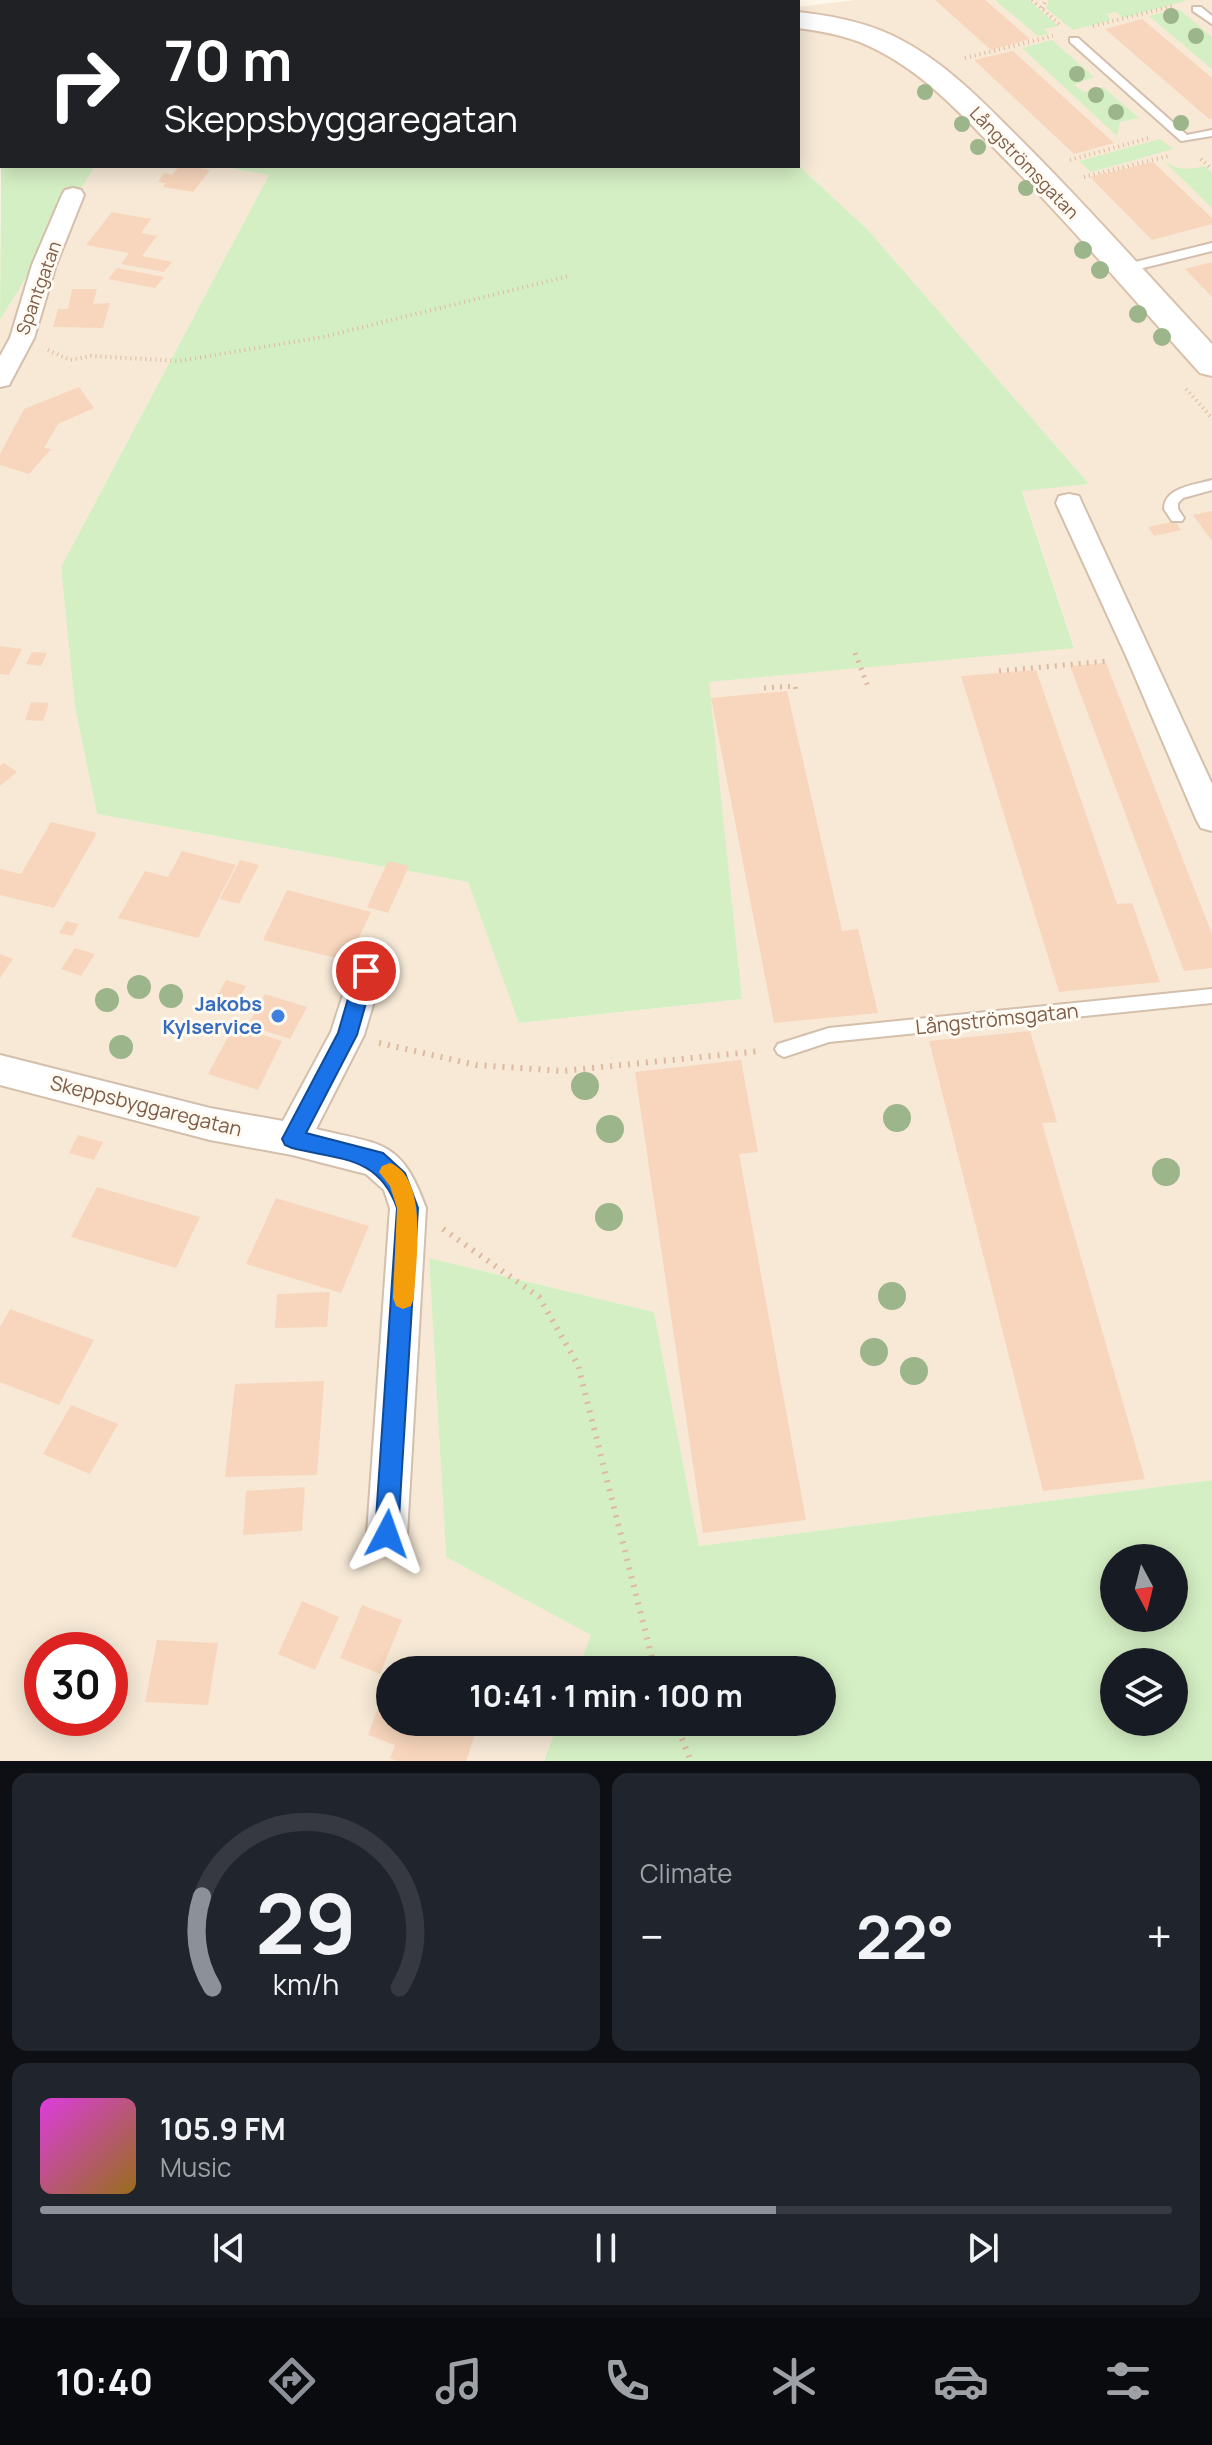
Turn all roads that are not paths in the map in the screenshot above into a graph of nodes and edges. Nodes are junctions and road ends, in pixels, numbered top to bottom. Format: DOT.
graph roads {
  1 [pos="1197,9"];
  2 [pos="800,20"];
  3 [pos="1212,21"];
  4 [pos="1074,40"];
  5 [pos="1212,133"];
  6 [pos="73,195"];
  7 [pos="1212,247"];
  8 [pos="1123,269"];
  9 [pos="1212,365"];
  10 [pos="0,379"];
  11 [pos="1212,485"];
  12 [pos="1069,503"];
  13 [pos="1177,518"];
  14 [pos="1212,819"];
  15 [pos="366,971"];
  16 [pos="1212,996"];
  17 [pos="784,1049"];
  18 [pos="0,1070"];
  19 [pos="292,1139"];
  20 [pos="387,1534"];
  1 -- 3 [label="lane"];
  2 -- 8 [label="street, Långströmsgatan"];
  4 -- 5 [label="lane"];
  6 -- 10 [label="street, Spantgatan"];
  7 -- 8 [label="lane"];
  8 -- 9 [label="street, Långströmsgatan"];
  11 -- 13 [label="lane"];
  12 -- 14 [label="street"];
  15 -- 19 [label="street"];
  16 -- 17 [label="lane, Långströmsgatan"];
  18 -- 19 [label="street, Skeppsbyggaregatan"];
  19 -- 20 [label="street, Skeppsbyggaregatan"];
}
